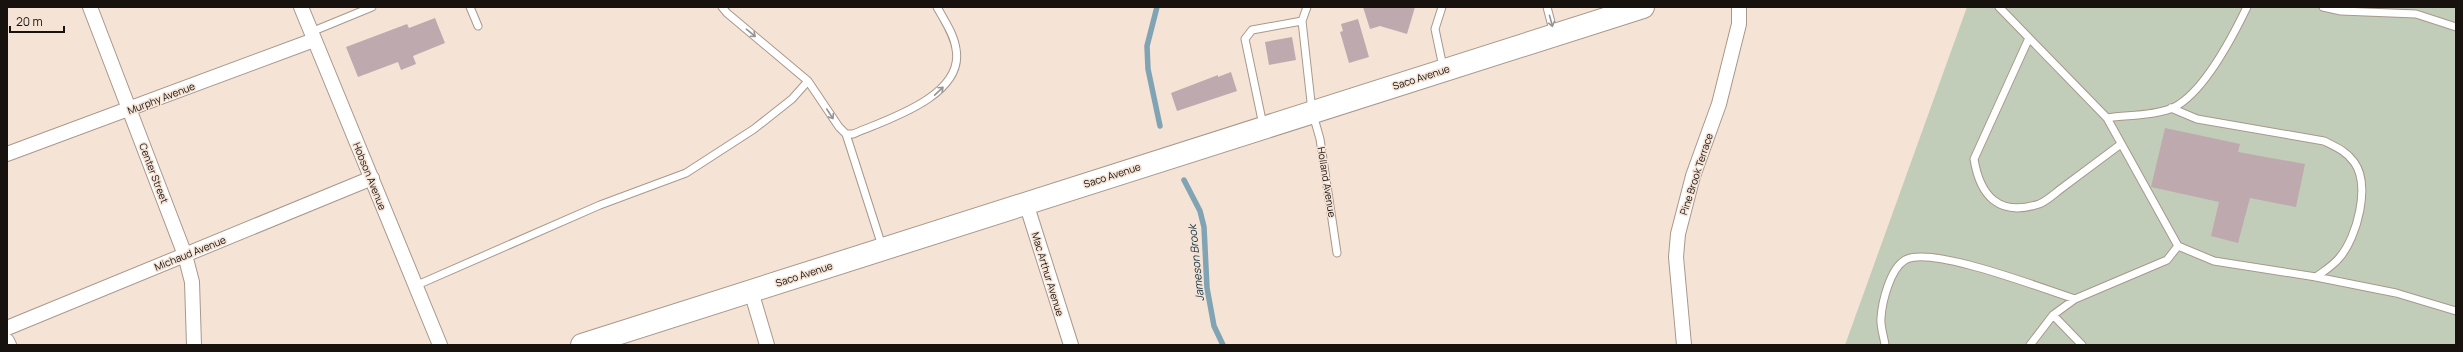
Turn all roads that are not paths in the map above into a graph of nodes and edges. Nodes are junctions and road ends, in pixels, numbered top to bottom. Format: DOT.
graph roads {
  1 [pos="90,7"];
  2 [pos="301,7"];
  3 [pos="372,7"];
  4 [pos="470,7"];
  5 [pos="722,7"];
  6 [pos="938,7"];
  7 [pos="1307,7"];
  8 [pos="1442,7"];
  9 [pos="1547,7"];
  10 [pos="1643,7"];
  11 [pos="1739,7"];
  12 [pos="1999,7"];
  13 [pos="2247,7"];
  14 [pos="2323,7"];
  15 [pos="1608,12"];
  16 [pos="1302,21"];
  17 [pos="478,26"];
  18 [pos="2456,27"];
  19 [pos="1554,34"];
  20 [pos="312,36"];
  21 [pos="2029,38"];
  22 [pos="1444,70"];
  23 [pos="808,81"];
  24 [pos="2171,108"];
  25 [pos="129,110"];
  26 [pos="1312,111"];
  27 [pos="2106,118"];
  28 [pos="1264,127"];
  29 [pos="846,134"];
  30 [pos="2121,144"];
  31 [pos="7,154"];
  32 [pos="372,178"];
  33 [pos="1026,203"];
  34 [pos="2178,246"];
  35 [pos="882,249"];
  36 [pos="1337,253"];
  37 [pos="186,255"];
  38 [pos="2316,277"];
  39 [pos="415,286"];
  40 [pos="751,291"];
  41 [pos="2075,299"];
  42 [pos="2456,311"];
  43 [pos="2053,316"];
  44 [pos="7,328"];
  45 [pos="7,341"];
  46 [pos="9,345"];
  47 [pos="194,345"];
  48 [pos="440,345"];
  49 [pos="582,345"];
  50 [pos="767,345"];
  51 [pos="1071,345"];
  52 [pos="1684,345"];
  53 [pos="1885,345"];
  54 [pos="2030,345"];
  55 [pos="2082,345"];
  1 -- 25 [label="street, Center Street"];
  2 -- 20 [label="street, Hobson Avenue"];
  3 -- 20 [label="lane"];
  4 -- 17 [label="lane"];
  5 -- 23 [label="lane, one-way"];
  29 -- 6 [label="lane, one-way"];
  7 -- 16 [label="lane"];
  8 -- 22 [label="lane"];
  9 -- 19 [label="lane, one-way"];
  10 -- 15 [label="main road, Saco Avenue"];
  11 -- 52 [label="street, Pine Brook Terrace"];
  12 -- 21 [label="lane"];
  13 -- 24 [label="lane"];
  14 -- 18 [label="lane"];
  15 -- 19 [label="main road, Saco Avenue"];
  16 -- 26 [label="lane, Holland Avenue"];
  16 -- 28 [label="lane"];
  19 -- 22 [label="main road, Saco Avenue"];
  20 -- 25 [label="street, Murphy Avenue"];
  20 -- 32 [label="street, Hobson Avenue"];
  21 -- 27 [label="lane"];
  21 -- 30 [label="lane"];
  22 -- 26 [label="main road, Saco Avenue"];
  23 -- 29 [label="lane, one-way"];
  23 -- 39 [label="lane"];
  24 -- 27 [label="lane"];
  24 -- 38 [label="lane"];
  25 -- 31 [label="street, Murphy Avenue"];
  25 -- 37 [label="street, Center Street"];
  26 -- 28 [label="main road, Saco Avenue"];
  26 -- 36 [label="lane, Holland Avenue"];
  27 -- 30 [label="lane"];
  28 -- 33 [label="main road, Saco Avenue"];
  29 -- 35 [label="lane"];
  30 -- 34 [label="lane"];
  32 -- 37 [label="street, Michaud Avenue"];
  32 -- 39 [label="street, Hobson Avenue"];
  33 -- 35 [label="main road, Saco Avenue"];
  33 -- 51 [label="street, Mac Arthur Avenue"];
  34 -- 38 [label="lane"];
  34 -- 41 [label="lane"];
  35 -- 40 [label="main road, Saco Avenue"];
  37 -- 44 [label="street, Michaud Avenue"];
  37 -- 47 [label="street, Center Street"];
  38 -- 42 [label="lane"];
  39 -- 48 [label="street, Hobson Avenue"];
  40 -- 49 [label="main road, Saco Avenue"];
  40 -- 50 [label="street"];
  41 -- 43 [label="lane"];
  41 -- 53 [label="lane"];
  43 -- 54 [label="lane"];
  43 -- 55 [label="lane"];
  45 -- 46 [label="street"];
}
